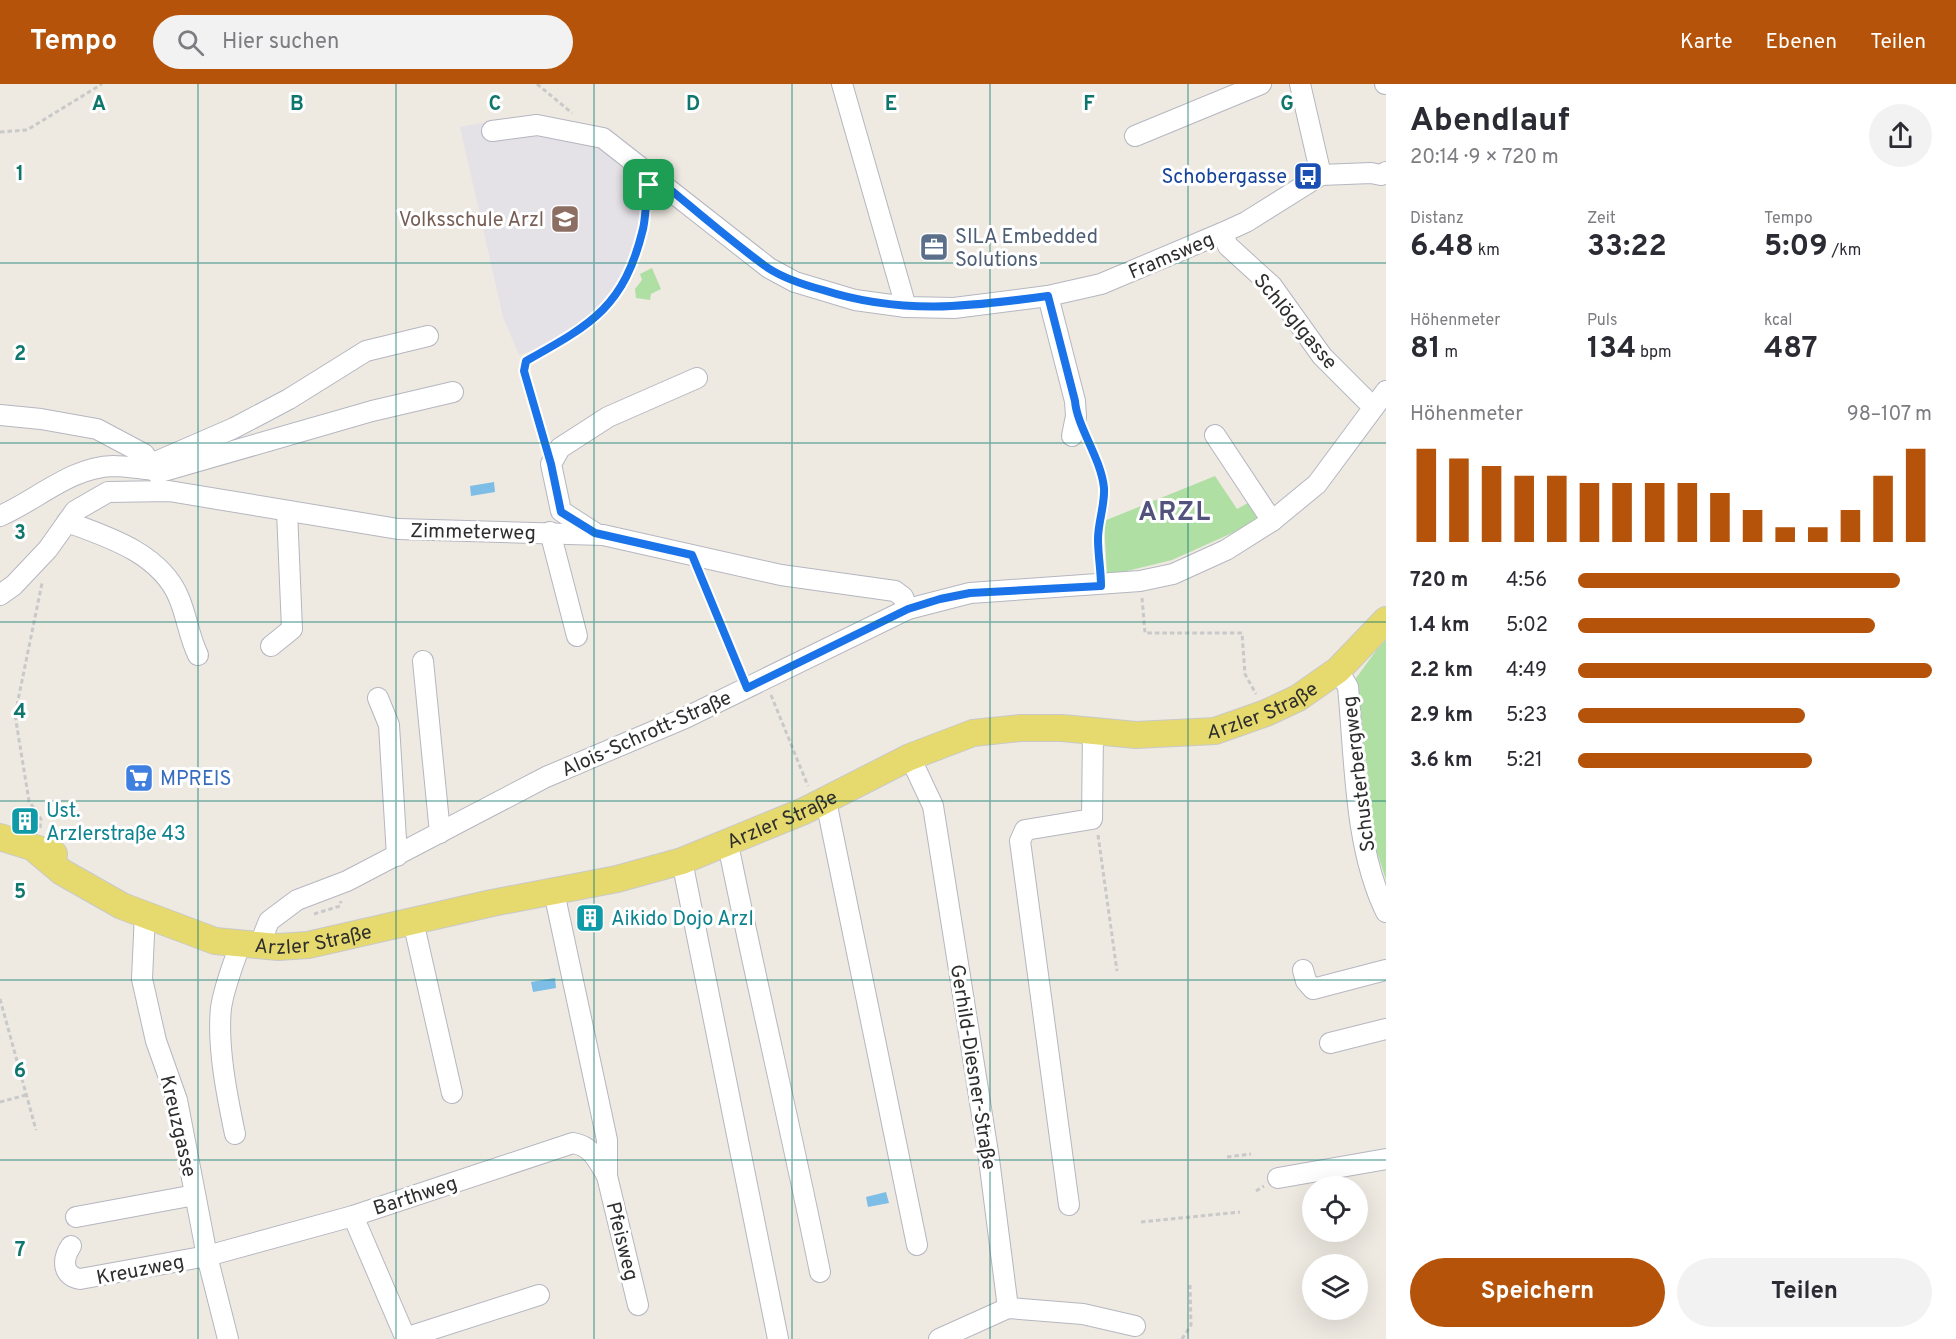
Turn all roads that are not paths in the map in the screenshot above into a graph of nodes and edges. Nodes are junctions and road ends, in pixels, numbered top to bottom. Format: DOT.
graph roads {
  1 [pos="842,84"];
  2 [pos="1261,84"];
  3 [pos="1300,84"];
  4 [pos="492,131"];
  5 [pos="1135,136"];
  6 [pos="1321,175"];
  7 [pos="1384,176"];
  8 [pos="1222,233"];
  9 [pos="1048,296"];
  10 [pos="906,307"];
  11 [pos="428,336"];
  12 [pos="697,378"];
  13 [pos="1386,391"];
  14 [pos="453,392"];
  15 [pos="1373,407"];
  16 [pos="0,415"];
  17 [pos="1215,435"];
  18 [pos="1072,436"];
  19 [pos="154,469"];
  20 [pos="169,491"];
  21 [pos="287,511"];
  22 [pos="0,516"];
  23 [pos="1272,521"];
  24 [pos="67,522"];
  25 [pos="550,532"];
  26 [pos="595,533"];
  27 [pos="0,595"];
  28 [pos="908,609"];
  29 [pos="1386,620"];
  30 [pos="577,636"];
  31 [pos="271,646"];
  32 [pos="198,655"];
  33 [pos="423,661"];
  34 [pos="1338,670"];
  35 [pos="378,698"];
  36 [pos="1093,732"];
  37 [pos="910,757"];
  38 [pos="826,801"];
  39 [pos="440,833"];
  40 [pos="0,837"];
  41 [pos="728,844"];
  42 [pos="397,856"];
  43 [pos="682,861"];
  44 [pos="554,892"];
  45 [pos="1386,912"];
  46 [pos="145,913"];
  47 [pos="412,921"];
  48 [pos="250,946"];
  49 [pos="1303,970"];
  50 [pos="1386,970"];
  51 [pos="1386,1029"];
  52 [pos="1330,1043"];
  53 [pos="452,1093"];
  54 [pos="235,1134"];
  55 [pos="1386,1159"];
  56 [pos="607,1176"];
  57 [pos="1278,1178"];
  58 [pos="195,1195"];
  59 [pos="1069,1205"];
  60 [pos="353,1216"];
  61 [pos="76,1217"];
  62 [pos="917,1245"];
  63 [pos="71,1246"];
  64 [pos="208,1262"];
  65 [pos="820,1272"];
  66 [pos="112,1286"];
  67 [pos="539,1295"];
  68 [pos="638,1305"];
  69 [pos="1008,1308"];
  70 [pos="1135,1326"];
  71 [pos="405,1338"];
  72 [pos="228,1339"];
  73 [pos="778,1339"];
  74 [pos="939,1339"];
  1 -- 10 [label="street"];
  2 -- 5 [label="street"];
  3 -- 6 [label="street"];
  4 -- 10 [label="street, Framsweg"];
  6 -- 7 [label="street"];
  6 -- 8 [label="street"];
  8 -- 9 [label="street, Framsweg"];
  8 -- 15 [label="street, Schlöglgasse"];
  9 -- 10 [label="street, Framsweg"];
  9 -- 18 [label="street"];
  11 -- 19 [label="street"];
  12 -- 26 [label="street"];
  13 -- 15 [label="street, Alois-Schrott-Straße"];
  14 -- 19 [label="street"];
  15 -- 23 [label="street, Alois-Schrott-Straße"];
  16 -- 19 [label="street"];
  17 -- 23 [label="street"];
  19 -- 20 [label="street"];
  19 -- 22 [label="street"];
  20 -- 21 [label="street, Zimmeterweg"];
  20 -- 24 [label="street, Zimmeterweg"];
  21 -- 25 [label="street, Zimmeterweg"];
  21 -- 31 [label="street"];
  23 -- 28 [label="street, Alois-Schrott-Straße"];
  24 -- 27 [label="street, Zimmeterweg"];
  24 -- 32 [label="street"];
  25 -- 26 [label="street, Zimmeterweg"];
  25 -- 30 [label="street"];
  26 -- 28 [label="street, Zimmeterweg"];
  28 -- 39 [label="street, Alois-Schrott-Straße"];
  29 -- 34 [label="main road, Arzler Straße"];
  33 -- 39 [label="street"];
  34 -- 36 [label="main road, Arzler Straße"];
  34 -- 45 [label="street, Schusterbergweg"];
  35 -- 42 [label="street"];
  36 -- 37 [label="main road, Arzler Straße"];
  36 -- 59 [label="street"];
  37 -- 38 [label="main road, Arzler Straße"];
  37 -- 69 [label="street, Gerhild-Diesner-Straße"];
  38 -- 41 [label="main road, Arzler Straße"];
  38 -- 62 [label="street"];
  39 -- 42 [label="street, Alois-Schrott-Straße"];
  40 -- 46 [label="main road, Arzler Straße"];
  41 -- 43 [label="main road, Arzler Straße"];
  41 -- 65 [label="street"];
  42 -- 48 [label="street, Alois-Schrott-Straße"];
  43 -- 44 [label="main road, Arzler Straße"];
  43 -- 73 [label="street"];
  44 -- 47 [label="main road, Arzler Straße"];
  44 -- 56 [label="street"];
  46 -- 48 [label="main road, Arzler Straße"];
  46 -- 58 [label="street, Kreuzgasse"];
  47 -- 48 [label="main road, Arzler Straße"];
  47 -- 53 [label="street"];
  48 -- 54 [label="street, Alois-Schrott-Straße"];
  49 -- 50 [label="street"];
  51 -- 52 [label="street"];
  55 -- 57 [label="street"];
  56 -- 60 [label="street, Barthweg"];
  56 -- 68 [label="street, Pfeisweg"];
  58 -- 61 [label="street"];
  58 -- 64 [label="street, Kreuzgasse"];
  60 -- 64 [label="street, Barthweg"];
  60 -- 71 [label="street"];
  63 -- 64 [label="street, Kreuzweg"];
  64 -- 66 [label="street"];
  64 -- 72 [label="street, Kreuzgasse"];
  67 -- 71 [label="street"];
  69 -- 70 [label="street"];
  69 -- 74 [label="street"];
}
